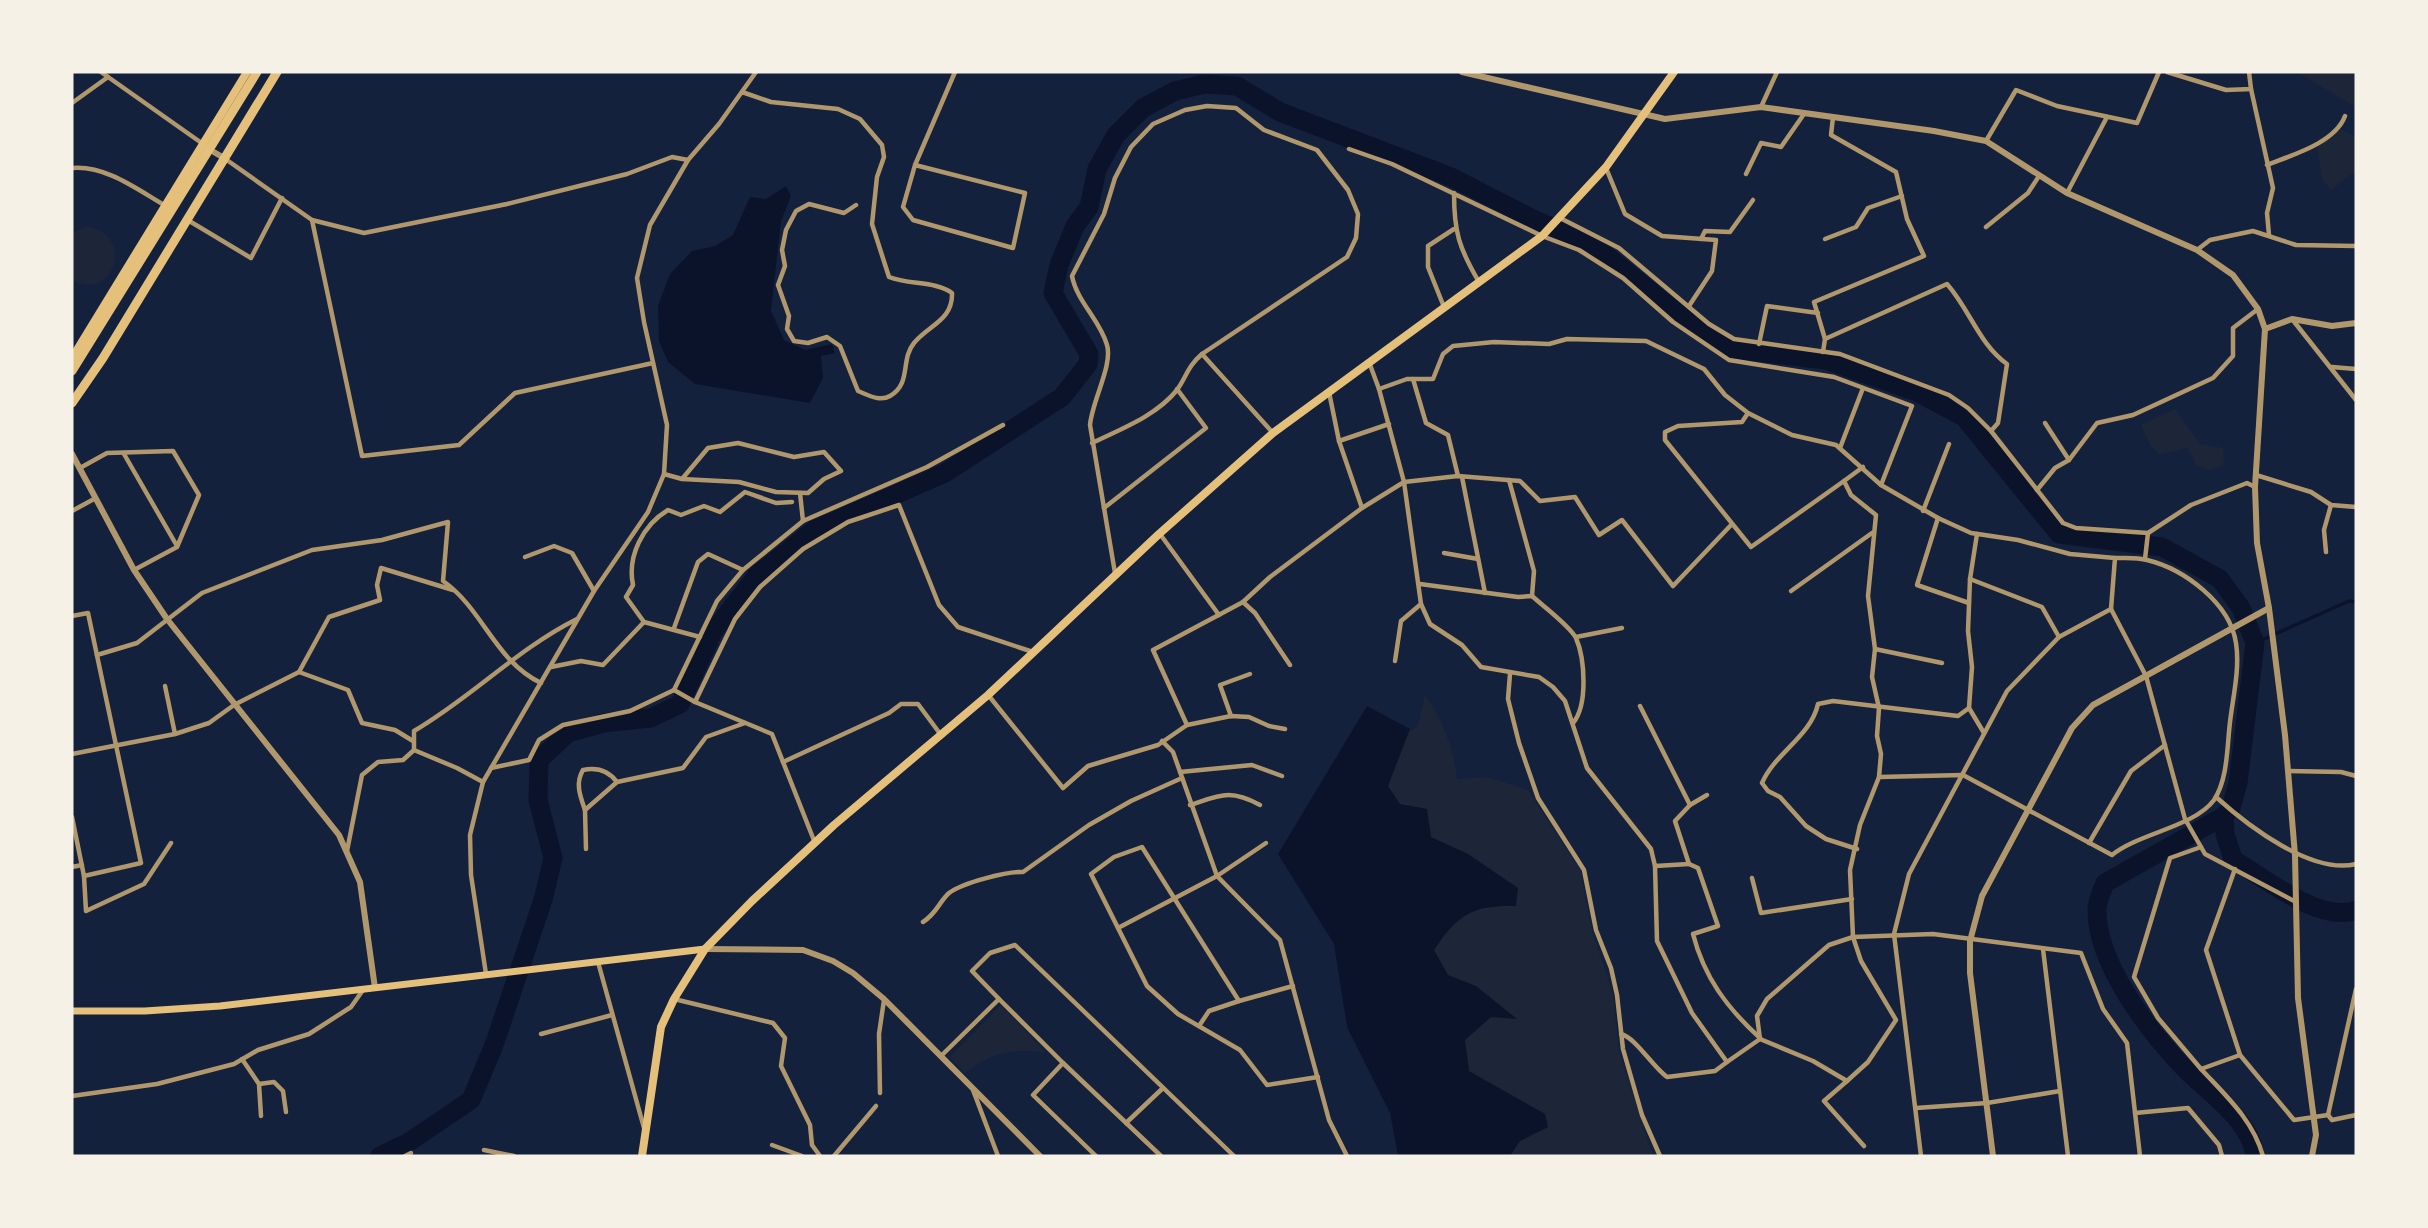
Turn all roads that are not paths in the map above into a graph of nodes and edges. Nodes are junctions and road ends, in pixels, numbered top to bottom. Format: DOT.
graph roads {
  1 [pos="101,72"];
  2 [pos="247,72"];
  3 [pos="257,72"];
  4 [pos="276,72"];
  5 [pos="756,72"];
  6 [pos="955,72"];
  7 [pos="1462,72"];
  8 [pos="1674,72"];
  9 [pos="1777,72"];
  10 [pos="2159,72"];
  11 [pos="2167,72"];
  12 [pos="2249,72"];
  13 [pos="108,77"];
  14 [pos="2251,89"];
  15 [pos="742,92"];
  16 [pos="72,103"];
  17 [pos="1761,107"];
  18 [pos="1804,114"];
  19 [pos="1644,115"];
  20 [pos="2345,116"];
  21 [pos="1833,117"];
  22 [pos="2107,117"];
  23 [pos="1986,141"];
  24 [pos="203,145"];
  25 [pos="1349,149"];
  26 [pos="224,158"];
  27 [pos="688,160"];
  28 [pos="2267,164"];
  29 [pos="915,165"];
  30 [pos="1606,167"];
  31 [pos="72,168"];
  32 [pos="1746,174"];
  33 [pos="2039,176"];
  34 [pos="1454,193"];
  35 [pos="2067,193"];
  36 [pos="1902,196"];
  37 [pos="282,198"];
  38 [pos="1753,200"];
  39 [pos="856,205"];
  40 [pos="166,206"];
  41 [pos="1559,218"];
  42 [pos="185,219"];
  43 [pos="312,220"];
  44 [pos="1986,227"];
  45 [pos="1454,229"];
  46 [pos="2269,235"];
  47 [pos="1542,236"];
  48 [pos="1701,239"];
  49 [pos="1825,239"];
  50 [pos="2356,246"];
  51 [pos="2197,250"];
  52 [pos="1480,282"];
  53 [pos="1689,306"];
  54 [pos="1444,307"];
  55 [pos="2258,309"];
  56 [pos="1818,313"];
  57 [pos="2292,319"];
  58 [pos="2356,323"];
  59 [pos="2266,329"];
  60 [pos="1825,339"];
  61 [pos="1759,344"];
  62 [pos="1823,352"];
  63 [pos="1202,354"];
  64 [pos="72,358"];
  65 [pos="1369,362"];
  66 [pos="653,363"];
  67 [pos="2331,367"];
  68 [pos="2356,369"];
  69 [pos="72,372"];
  70 [pos="1413,379"];
  71 [pos="1863,388"];
  72 [pos="1177,389"];
  73 [pos="1380,389"];
  74 [pos="1328,391"];
  75 [pos="2356,400"];
  76 [pos="72,404"];
  77 [pos="1748,413"];
  78 [pos="2045,423"];
  79 [pos="1389,424"];
  80 [pos="1003,425"];
  81 [pos="1991,431"];
  82 [pos="1273,433"];
  83 [pos="1339,441"];
  84 [pos="1092,443"];
  85 [pos="1949,444"];
  86 [pos="1840,448"];
  87 [pos="124,453"];
  88 [pos="72,454"];
  89 [pos="2068,460"];
  90 [pos="1863,467"];
  91 [pos="79,468"];
  92 [pos="664,474"];
  93 [pos="2256,475"];
  94 [pos="1460,476"];
  95 [pos="682,479"];
  96 [pos="1509,480"];
  97 [pos="1844,481"];
  98 [pos="1404,482"];
  99 [pos="1881,485"];
  100 [pos="2255,487"];
  101 [pos="2037,490"];
  102 [pos="800,493"];
  103 [pos="94,499"];
  104 [pos="792,502"];
  105 [pos="2331,505"];
  106 [pos="2356,507"];
  107 [pos="1104,508"];
  108 [pos="1362,508"];
  109 [pos="72,511"];
  110 [pos="1923,511"];
  111 [pos="1938,518"];
  112 [pos="803,520"];
  113 [pos="1732,524"];
  114 [pos="1872,533"];
  115 [pos="2148,533"];
  116 [pos="1160,534"];
  117 [pos="1977,534"];
  118 [pos="177,547"];
  119 [pos="2326,552"];
  120 [pos="1444,553"];
  121 [pos="525,557"];
  122 [pos="2115,558"];
  123 [pos="1478,559"];
  124 [pos="2145,559"];
  125 [pos="743,569"];
  126 [pos="134,570"];
  127 [pos="1116,576"];
  128 [pos="1970,579"];
  129 [pos="1420,583"];
  130 [pos="457,591"];
  131 [pos="594,591"];
  132 [pos="1791,591"];
  133 [pos="1485,593"];
  134 [pos="1532,596"];
  135 [pos="1243,602"];
  136 [pos="1969,603"];
  137 [pos="1421,604"];
  138 [pos="2269,608"];
  139 [pos="2111,609"];
  140 [pos="1219,615"];
  141 [pos="72,616"];
  142 [pos="167,619"];
  143 [pos="578,619"];
  144 [pos="644,622"];
  145 [pos="2235,627"];
  146 [pos="674,628"];
  147 [pos="1622,628"];
  148 [pos="699,637"];
  149 [pos="1576,637"];
  150 [pos="2059,637"];
  151 [pos="1875,649"];
  152 [pos="1034,652"];
  153 [pos="97,654"];
  154 [pos="509,661"];
  155 [pos="1395,661"];
  156 [pos="1942,663"];
  157 [pos="1290,665"];
  158 [pos="550,667"];
  159 [pos="299,672"];
  160 [pos="1250,674"];
  161 [pos="1510,674"];
  162 [pos="2146,676"];
  163 [pos="541,683"];
  164 [pos="165,686"];
  165 [pos="676,691"];
  166 [pos="988,695"];
  167 [pos="693,701"];
  168 [pos="234,705"];
  169 [pos="1640,706"];
  170 [pos="1879,708"];
  171 [pos="1969,708"];
  172 [pos="1231,716"];
  173 [pos="745,723"];
  174 [pos="1572,723"];
  175 [pos="1187,724"];
  176 [pos="1285,729"];
  177 [pos="1984,733"];
  178 [pos="174,734"];
  179 [pos="941,735"];
  180 [pos="414,741"];
  181 [pos="1162,741"];
  182 [pos="2165,745"];
  183 [pos="116,747"];
  184 [pos="414,750"];
  185 [pos="72,754"];
  186 [pos="783,762"];
  187 [pos="491,768"];
  188 [pos="2288,771"];
  189 [pos="1181,775"];
  190 [pos="1963,775"];
  191 [pos="1282,776"];
  192 [pos="2356,776"];
  193 [pos="1879,777"];
  194 [pos="483,782"];
  195 [pos="617,782"];
  196 [pos="1707,795"];
  197 [pos="2218,799"];
  198 [pos="1190,805"];
  199 [pos="1260,805"];
  200 [pos="1690,805"];
  201 [pos="585,810"];
  202 [pos="2028,810"];
  203 [pos="72,817"];
  204 [pos="2185,819"];
  205 [pos="1266,842"];
  206 [pos="171,843"];
  207 [pos="815,843"];
  208 [pos="2089,843"];
  209 [pos="2201,847"];
  210 [pos="586,849"];
  211 [pos="1857,849"];
  212 [pos="347,851"];
  213 [pos="2295,855"];
  214 [pos="1689,863"];
  215 [pos="82,864"];
  216 [pos="2356,864"];
  217 [pos="1655,866"];
  218 [pos="72,867"];
  219 [pos="2235,869"];
  220 [pos="84,876"];
  221 [pos="1217,876"];
  222 [pos="1752,878"];
  223 [pos="1172,898"];
  224 [pos="1852,899"];
  225 [pos="2297,901"];
  226 [pos="923,922"];
  227 [pos="1118,928"];
  228 [pos="1894,934"];
  229 [pos="1853,937"];
  230 [pos="1970,941"];
  231 [pos="2043,948"];
  232 [pos="705,949"];
  233 [pos="598,962"];
  234 [pos="486,975"];
  235 [pos="1293,986"];
  236 [pos="375,988"];
  237 [pos="363,989"];
  238 [pos="2356,989"];
  239 [pos="674,999"];
  240 [pos="884,999"];
  241 [pos="999,999"];
  242 [pos="1239,1001"];
  243 [pos="72,1011"];
  244 [pos="612,1015"];
  245 [pos="1199,1026"];
  246 [pos="541,1034"];
  247 [pos="1621,1034"];
  248 [pos="1760,1039"];
  249 [pos="2240,1055"];
  250 [pos="940,1057"];
  251 [pos="242,1059"];
  252 [pos="1727,1062"];
  253 [pos="1063,1063"];
  254 [pos="2201,1069"];
  255 [pos="1318,1077"];
  256 [pos="1847,1081"];
  257 [pos="259,1084"];
  258 [pos="1163,1088"];
  259 [pos="973,1090"];
  260 [pos="2060,1091"];
  261 [pos="880,1093"];
  262 [pos="72,1096"];
  263 [pos="1987,1103"];
  264 [pos="876,1107"];
  265 [pos="1916,1108"];
  266 [pos="286,1112"];
  267 [pos="2135,1112"];
  268 [pos="2328,1115"];
  269 [pos="2356,1115"];
  270 [pos="261,1116"];
  271 [pos="2314,1119"];
  272 [pos="1126,1123"];
  273 [pos="645,1132"];
  274 [pos="772,1146"];
  275 [pos="1864,1146"];
  276 [pos="484,1150"];
  277 [pos="411,1153"];
  278 [pos="1346,1154"];
  279 [pos="405,1156"];
  280 [pos="514,1156"];
  281 [pos="642,1156"];
  282 [pos="802,1156"];
  283 [pos="820,1156"];
  284 [pos="834,1156"];
  285 [pos="998,1156"];
  286 [pos="1040,1156"];
  287 [pos="1096,1156"];
  288 [pos="1161,1156"];
  289 [pos="1234,1156"];
  290 [pos="1338,1156"];
  291 [pos="1660,1156"];
  292 [pos="1921,1156"];
  293 [pos="1993,1156"];
  294 [pos="2068,1156"];
  295 [pos="2140,1156"];
  296 [pos="2222,1156"];
  297 [pos="2263,1156"];
  298 [pos="2312,1156"];
  1 -- 13 [label="street"];
  2 -- 24 [label="main road"];
  3 -- 69 [label="highway"];
  4 -- 26 [label="main road"];
  4 -- 76 [label="highway"];
  5 -- 15 [label="street"];
  6 -- 29 [label="street"];
  7 -- 19 [label="street"];
  8 -- 19 [label="main road"];
  9 -- 17 [label="street"];
  10 -- 22 [label="street"];
  11 -- 14 [label="street"];
  12 -- 14 [label="street"];
  13 -- 16 [label="street"];
  13 -- 24 [label="street"];
  14 -- 28 [label="street"];
  15 -- 27 [label="street"];
  15 -- 39 [label="street"];
  17 -- 18 [label="street"];
  17 -- 19 [label="street"];
  18 -- 21 [label="street"];
  18 -- 32 [label="street"];
  19 -- 30 [label="main road"];
  20 -- 28 [label="street"];
  21 -- 23 [label="street"];
  21 -- 36 [label="street"];
  22 -- 23 [label="street"];
  22 -- 35 [label="street"];
  23 -- 33 [label="street"];
  24 -- 26 [label="street"];
  24 -- 40 [label="main road"];
  25 -- 34 [label="street"];
  26 -- 37 [label="street"];
  26 -- 42 [label="main road"];
  27 -- 43 [label="street"];
  27 -- 66 [label="street"];
  28 -- 46 [label="street"];
  29 -- 29 [label="street"];
  30 -- 41 [label="main road"];
  30 -- 48 [label="street"];
  31 -- 40 [label="street"];
  33 -- 35 [label="street"];
  33 -- 44 [label="street"];
  34 -- 45 [label="street"];
  34 -- 47 [label="street"];
  35 -- 51 [label="street"];
  36 -- 49 [label="street"];
  36 -- 56 [label="street"];
  37 -- 42 [label="street"];
  37 -- 43 [label="street"];
  38 -- 48 [label="street"];
  40 -- 64 [label="main road"];
  41 -- 47 [label="main road"];
  41 -- 53 [label="street"];
  42 -- 76 [label="main road"];
  43 -- 66 [label="street"];
  45 -- 52 [label="street"];
  45 -- 54 [label="street"];
  46 -- 50 [label="street"];
  46 -- 51 [label="street"];
  47 -- 52 [label="main road"];
  47 -- 71 [label="street"];
  48 -- 53 [label="street"];
  51 -- 55 [label="street"];
  52 -- 54 [label="main road"];
  53 -- 61 [label="street"];
  54 -- 65 [label="main road"];
  55 -- 59 [label="street"];
  55 -- 89 [label="street"];
  56 -- 60 [label="street"];
  56 -- 61 [label="street"];
  57 -- 58 [label="street"];
  57 -- 59 [label="street"];
  57 -- 67 [label="street"];
  59 -- 93 [label="street"];
  60 -- 62 [label="street"];
  60 -- 81 [label="street"];
  61 -- 62 [label="street"];
  62 -- 81 [label="street"];
  63 -- 72 [label="street"];
  63 -- 82 [label="street"];
  63 -- 84 [label="street"];
  65 -- 73 [label="street"];
  65 -- 74 [label="main road"];
  66 -- 92 [label="street"];
  67 -- 68 [label="street"];
  67 -- 75 [label="street"];
  70 -- 73 [label="street"];
  70 -- 77 [label="street"];
  70 -- 94 [label="street"];
  71 -- 86 [label="street"];
  71 -- 99 [label="street"];
  72 -- 84 [label="street"];
  72 -- 107 [label="street"];
  73 -- 79 [label="street"];
  74 -- 82 [label="main road"];
  74 -- 83 [label="street"];
  77 -- 86 [label="street"];
  77 -- 113 [label="street"];
  78 -- 89 [label="street"];
  79 -- 83 [label="street"];
  79 -- 98 [label="street"];
  80 -- 112 [label="street"];
  81 -- 101 [label="street"];
  82 -- 116 [label="main road"];
  83 -- 108 [label="street"];
  84 -- 107 [label="street"];
  85 -- 110 [label="street"];
  86 -- 90 [label="street"];
  87 -- 91 [label="street"];
  87 -- 118 [label="street"];
  87 -- 118 [label="street"];
  88 -- 91 [label="street"];
  89 -- 101 [label="street"];
  90 -- 97 [label="street"];
  90 -- 99 [label="street"];
  91 -- 103 [label="street"];
  92 -- 95 [label="street"];
  92 -- 131 [label="street"];
  93 -- 100 [label="street"];
  93 -- 105 [label="street"];
  94 -- 96 [label="street"];
  94 -- 98 [label="street"];
  94 -- 123 [label="street"];
  95 -- 102 [label="street"];
  95 -- 102 [label="street"];
  96 -- 113 [label="street"];
  96 -- 134 [label="street"];
  97 -- 113 [label="street"];
  97 -- 114 [label="street"];
  98 -- 108 [label="street"];
  98 -- 129 [label="street"];
  99 -- 110 [label="street"];
  100 -- 115 [label="street"];
  100 -- 138 [label="street"];
  101 -- 115 [label="street"];
  102 -- 112 [label="street"];
  103 -- 109 [label="street"];
  103 -- 126 [label="street"];
  104 -- 144 [label="street"];
  105 -- 106 [label="street"];
  105 -- 119 [label="street"];
  107 -- 127 [label="street"];
  108 -- 135 [label="street"];
  110 -- 111 [label="street"];
  111 -- 117 [label="street"];
  111 -- 136 [label="street"];
  112 -- 125 [label="street"];
  114 -- 132 [label="street"];
  114 -- 151 [label="street"];
  115 -- 124 [label="street"];
  116 -- 127 [label="main road"];
  116 -- 140 [label="street"];
  117 -- 122 [label="street"];
  117 -- 128 [label="street"];
  118 -- 126 [label="street"];
  120 -- 123 [label="street"];
  121 -- 131 [label="street"];
  122 -- 124 [label="street"];
  122 -- 139 [label="street"];
  123 -- 133 [label="street"];
  124 -- 145 [label="street"];
  125 -- 146 [label="street"];
  125 -- 148 [label="street"];
  126 -- 142 [label="street"];
  127 -- 152 [label="main road"];
  128 -- 136 [label="street"];
  128 -- 150 [label="street"];
  129 -- 133 [label="street"];
  129 -- 137 [label="street"];
  130 -- 142 [label="street"];
  130 -- 154 [label="street"];
  130 -- 159 [label="street"];
  131 -- 143 [label="street"];
  133 -- 134 [label="street"];
  134 -- 149 [label="street"];
  135 -- 140 [label="street"];
  135 -- 157 [label="street"];
  136 -- 171 [label="street"];
  137 -- 155 [label="street"];
  137 -- 161 [label="street"];
  138 -- 145 [label="street"];
  138 -- 188 [label="street"];
  139 -- 150 [label="street"];
  139 -- 162 [label="street"];
  140 -- 175 [label="street"];
  141 -- 153 [label="street"];
  142 -- 153 [label="street"];
  142 -- 168 [label="street"];
  143 -- 154 [label="street"];
  143 -- 158 [label="street"];
  144 -- 146 [label="street"];
  144 -- 158 [label="street"];
  145 -- 162 [label="street"];
  145 -- 197 [label="street"];
  146 -- 148 [label="street"];
  147 -- 149 [label="street"];
  148 -- 165 [label="street"];
  149 -- 174 [label="street"];
  150 -- 177 [label="street"];
  151 -- 156 [label="street"];
  151 -- 170 [label="street"];
  152 -- 166 [label="main road"];
  152 -- 167 [label="street"];
  153 -- 183 [label="street"];
  154 -- 163 [label="street"];
  154 -- 180 [label="street"];
  158 -- 163 [label="street"];
  159 -- 168 [label="street"];
  159 -- 180 [label="street"];
  160 -- 172 [label="street"];
  161 -- 174 [label="street"];
  161 -- 247 [label="street"];
  162 -- 182 [label="street"];
  162 -- 202 [label="street"];
  163 -- 187 [label="street"];
  164 -- 178 [label="street"];
  165 -- 167 [label="street"];
  165 -- 187 [label="street"];
  166 -- 179 [label="main road"];
  166 -- 181 [label="street"];
  167 -- 173 [label="street"];
  168 -- 178 [label="street"];
  168 -- 212 [label="street"];
  169 -- 200 [label="street"];
  170 -- 171 [label="street"];
  170 -- 193 [label="street"];
  170 -- 211 [label="street"];
  171 -- 177 [label="street"];
  172 -- 175 [label="street"];
  172 -- 176 [label="street"];
  173 -- 186 [label="street"];
  173 -- 195 [label="street"];
  174 -- 217 [label="street"];
  175 -- 181 [label="street"];
  177 -- 190 [label="street"];
  178 -- 183 [label="street"];
  179 -- 186 [label="street"];
  179 -- 207 [label="main road"];
  180 -- 184 [label="street"];
  181 -- 189 [label="street"];
  182 -- 204 [label="street"];
  182 -- 208 [label="street"];
  183 -- 185 [label="street"];
  183 -- 220 [label="street"];
  184 -- 194 [label="street"];
  184 -- 212 [label="street"];
  186 -- 207 [label="street"];
  187 -- 194 [label="street"];
  188 -- 192 [label="street"];
  188 -- 213 [label="street"];
  189 -- 191 [label="street"];
  189 -- 198 [label="street"];
  189 -- 226 [label="street"];
  190 -- 193 [label="street"];
  190 -- 202 [label="street"];
  190 -- 228 [label="street"];
  193 -- 211 [label="street"];
  194 -- 234 [label="street"];
  195 -- 201 [label="street"];
  195 -- 201 [label="street"];
  196 -- 200 [label="street"];
  197 -- 204 [label="street"];
  197 -- 213 [label="street"];
  198 -- 199 [label="street"];
  198 -- 221 [label="street"];
  200 -- 214 [label="street"];
  201 -- 210 [label="street"];
  202 -- 208 [label="street"];
  202 -- 230 [label="street"];
  203 -- 215 [label="street"];
  204 -- 208 [label="street"];
  204 -- 209 [label="street"];
  205 -- 221 [label="street"];
  206 -- 220 [label="street"];
  207 -- 232 [label="main road"];
  209 -- 219 [label="street"];
  209 -- 254 [label="street"];
  211 -- 224 [label="street"];
  212 -- 236 [label="street"];
  213 -- 216 [label="street"];
  213 -- 225 [label="street"];
  214 -- 217 [label="street"];
  214 -- 248 [label="street"];
  215 -- 218 [label="street"];
  215 -- 220 [label="street"];
  217 -- 252 [label="street"];
  219 -- 225 [label="street"];
  219 -- 249 [label="street"];
  221 -- 223 [label="street"];
  221 -- 235 [label="street"];
  222 -- 224 [label="street"];
  223 -- 227 [label="street"];
  223 -- 227 [label="street"];
  223 -- 242 [label="street"];
  224 -- 229 [label="street"];
  225 -- 271 [label="street"];
  227 -- 245 [label="street"];
  228 -- 229 [label="street"];
  228 -- 230 [label="street"];
  228 -- 265 [label="street"];
  229 -- 248 [label="street"];
  229 -- 256 [label="street"];
  230 -- 231 [label="street"];
  230 -- 263 [label="street"];
  231 -- 260 [label="street"];
  231 -- 267 [label="street"];
  232 -- 233 [label="main road"];
  232 -- 239 [label="main road"];
  232 -- 240 [label="street"];
  233 -- 234 [label="main road"];
  233 -- 244 [label="street"];
  234 -- 236 [label="main road"];
  235 -- 242 [label="street"];
  235 -- 255 [label="street"];
  236 -- 237 [label="main road"];
  237 -- 243 [label="main road"];
  237 -- 251 [label="street"];
  238 -- 268 [label="street"];
  239 -- 273 [label="main road"];
  239 -- 283 [label="street"];
  240 -- 250 [label="street"];
  240 -- 261 [label="street"];
  241 -- 250 [label="street"];
  241 -- 253 [label="street"];
  241 -- 258 [label="street"];
  242 -- 245 [label="street"];
  244 -- 246 [label="street"];
  244 -- 273 [label="street"];
  245 -- 255 [label="street"];
  247 -- 252 [label="street"];
  247 -- 291 [label="street"];
  248 -- 252 [label="street"];
  248 -- 256 [label="street"];
  249 -- 254 [label="street"];
  249 -- 271 [label="street"];
  250 -- 259 [label="street"];
  251 -- 257 [label="street"];
  251 -- 262 [label="street"];
  253 -- 272 [label="street"];
  253 -- 287 [label="street"];
  254 -- 297 [label="street"];
  255 -- 278 [label="street"];
  256 -- 275 [label="street"];
  257 -- 266 [label="street"];
  257 -- 270 [label="street"];
  258 -- 272 [label="street"];
  258 -- 289 [label="street"];
  259 -- 285 [label="street"];
  259 -- 286 [label="street"];
  260 -- 263 [label="street"];
  260 -- 294 [label="street"];
  263 -- 265 [label="street"];
  263 -- 293 [label="street"];
  264 -- 284 [label="street"];
  265 -- 292 [label="street"];
  267 -- 295 [label="street"];
  267 -- 296 [label="street"];
  268 -- 269 [label="street"];
  268 -- 271 [label="street"];
  271 -- 298 [label="street"];
  272 -- 288 [label="street"];
  273 -- 281 [label="main road"];
  274 -- 282 [label="street"];
  276 -- 280 [label="street"];
  277 -- 279 [label="street"];
  278 -- 290 [label="street"];
}
